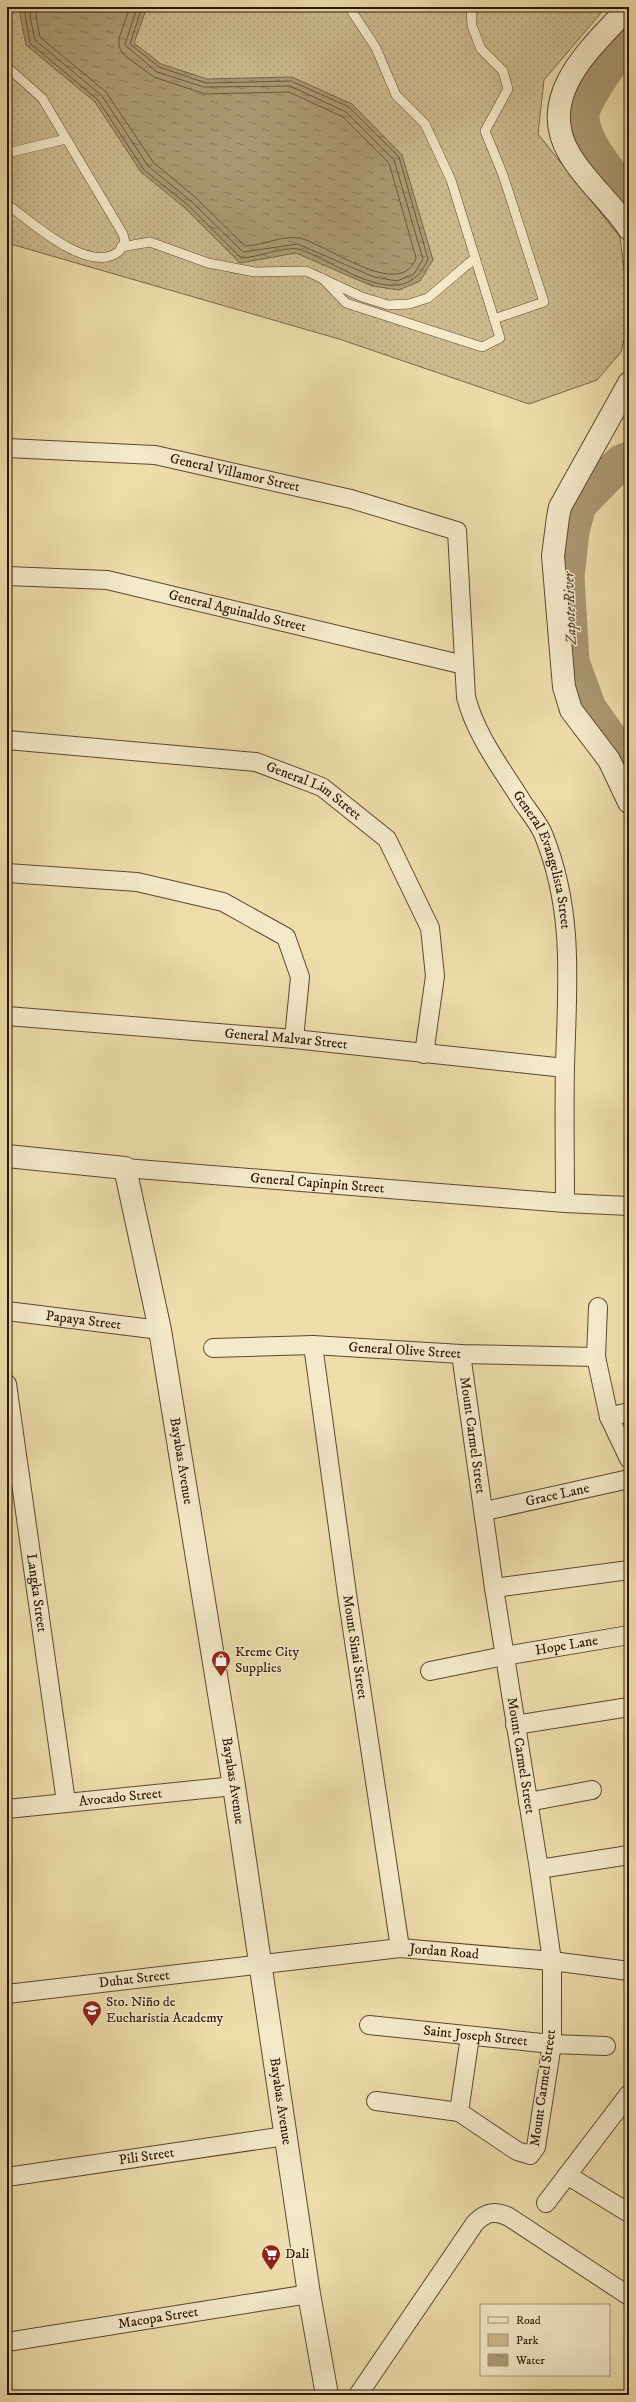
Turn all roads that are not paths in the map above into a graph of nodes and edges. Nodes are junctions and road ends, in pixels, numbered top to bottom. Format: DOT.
graph roads {
  1 [pos="349,7"];
  2 [pos="470,7"];
  3 [pos="629,7"];
  4 [pos="7,67"];
  5 [pos="66,139"];
  6 [pos="9,151"];
  7 [pos="7,204"];
  8 [pos="629,229"];
  9 [pos="122,247"];
  10 [pos="475,258"];
  11 [pos="322,278"];
  12 [pos="494,320"];
  13 [pos="629,382"];
  14 [pos="7,448"];
  15 [pos="457,530"];
  16 [pos="7,576"];
  17 [pos="464,665"];
  18 [pos="7,740"];
  19 [pos="629,802"];
  20 [pos="7,873"];
  21 [pos="7,1016"];
  22 [pos="294,1039"];
  23 [pos="424,1054"];
  24 [pos="565,1068"];
  25 [pos="7,1156"];
  26 [pos="125,1168"];
  27 [pos="565,1203"];
  28 [pos="629,1206"];
  29 [pos="598,1307"];
  30 [pos="7,1311"];
  31 [pos="160,1330"];
  32 [pos="313,1345"];
  33 [pos="213,1348"];
  34 [pos="461,1354"];
  35 [pos="596,1357"];
  36 [pos="7,1384"];
  37 [pos="629,1412"];
  38 [pos="609,1417"];
  39 [pos="629,1460"];
  40 [pos="629,1479"];
  41 [pos="484,1511"];
  42 [pos="629,1570"];
  43 [pos="494,1588"];
  44 [pos="629,1635"];
  45 [pos="504,1656"];
  46 [pos="430,1671"];
  47 [pos="629,1707"];
  48 [pos="515,1725"];
  49 [pos="234,1786"];
  50 [pos="592,1790"];
  51 [pos="66,1802"];
  52 [pos="528,1802"];
  53 [pos="7,1809"];
  54 [pos="629,1855"];
  55 [pos="539,1869"];
  56 [pos="400,1948"];
  57 [pos="552,1961"];
  58 [pos="260,1966"];
  59 [pos="629,1970"];
  60 [pos="7,1994"];
  61 [pos="369,2025"];
  62 [pos="470,2036"];
  63 [pos="552,2044"];
  64 [pos="606,2046"];
  65 [pos="629,2094"];
  66 [pos="376,2101"];
  67 [pos="459,2112"];
  68 [pos="285,2136"];
  69 [pos="567,2175"];
  70 [pos="7,2177"];
  71 [pos="546,2203"];
  72 [pos="629,2213"];
  73 [pos="309,2294"];
  74 [pos="629,2296"];
  75 [pos="7,2342"];
  76 [pos="327,2395"];
  77 [pos="358,2395"];
  1 -- 10 [label="lane"];
  2 -- 12 [label="lane"];
  3 -- 8 [label="street"];
  4 -- 5 [label="lane"];
  5 -- 6 [label="lane"];
  5 -- 9 [label="lane"];
  7 -- 9 [label="lane"];
  9 -- 11 [label="lane"];
  10 -- 11 [label="lane"];
  10 -- 12 [label="lane"];
  11 -- 12 [label="lane"];
  13 -- 19 [label="street"];
  14 -- 15 [label="street, General Villamor Street"];
  15 -- 17 [label="street, General Evangelista Street"];
  16 -- 17 [label="street, General Aguinaldo Street"];
  17 -- 24 [label="street, General Evangelista Street"];
  18 -- 23 [label="street, General Lim Street"];
  20 -- 22 [label="street"];
  21 -- 22 [label="street, General Malvar Street"];
  22 -- 23 [label="street, General Malvar Street"];
  23 -- 24 [label="street, General Malvar Street"];
  24 -- 27 [label="street, General Evangelista Street"];
  25 -- 26 [label="street, General Capinpin Street"];
  26 -- 27 [label="street, General Capinpin Street"];
  26 -- 31 [label="street, Bayabas Avenue"];
  27 -- 28 [label="street, General Capinpin Street"];
  29 -- 35 [label="street"];
  30 -- 31 [label="street, Papaya Street"];
  31 -- 49 [label="street, Bayabas Avenue"];
  32 -- 33 [label="street, General Olive Street"];
  32 -- 34 [label="street, General Olive Street"];
  32 -- 56 [label="street, Mount Sinai Street"];
  34 -- 35 [label="street, General Olive Street"];
  34 -- 41 [label="street, Mount Carmel Street"];
  35 -- 38 [label="street"];
  36 -- 51 [label="street, Langka Street"];
  37 -- 38 [label="street"];
  38 -- 39 [label="street"];
  40 -- 41 [label="street, Grace Lane"];
  41 -- 43 [label="street, Mount Carmel Street"];
  42 -- 43 [label="street"];
  43 -- 45 [label="street, Mount Carmel Street"];
  44 -- 45 [label="street, Hope Lane"];
  45 -- 46 [label="street, Hope Lane"];
  45 -- 48 [label="street, Mount Carmel Street"];
  47 -- 48 [label="street"];
  48 -- 52 [label="street, Mount Carmel Street"];
  49 -- 51 [label="street, Avocado Street"];
  49 -- 58 [label="street, Bayabas Avenue"];
  50 -- 52 [label="street"];
  51 -- 53 [label="street, Avocado Street"];
  52 -- 55 [label="street, Mount Carmel Street"];
  54 -- 55 [label="street"];
  55 -- 57 [label="street, Mount Carmel Street"];
  56 -- 57 [label="street, Jordan Road"];
  56 -- 58 [label="street, Jordan Road"];
  57 -- 59 [label="street, Jordan Road"];
  57 -- 63 [label="street, Mount Carmel Street"];
  58 -- 60 [label="street, Duhat Street"];
  58 -- 68 [label="street, Bayabas Avenue"];
  61 -- 62 [label="street, Saint Joseph Street"];
  62 -- 63 [label="street, Saint Joseph Street"];
  62 -- 67 [label="street"];
  63 -- 64 [label="street, Saint Joseph Street"];
  63 -- 67 [label="street, Mount Carmel Street"];
  65 -- 69 [label="street"];
  66 -- 67 [label="street"];
  68 -- 70 [label="street, Pili Street"];
  68 -- 73 [label="street, Bayabas Avenue"];
  69 -- 71 [label="street"];
  69 -- 72 [label="street"];
  73 -- 75 [label="street, Macopa Street"];
  73 -- 76 [label="street, Bayabas Avenue"];
  74 -- 77 [label="street"];
}
